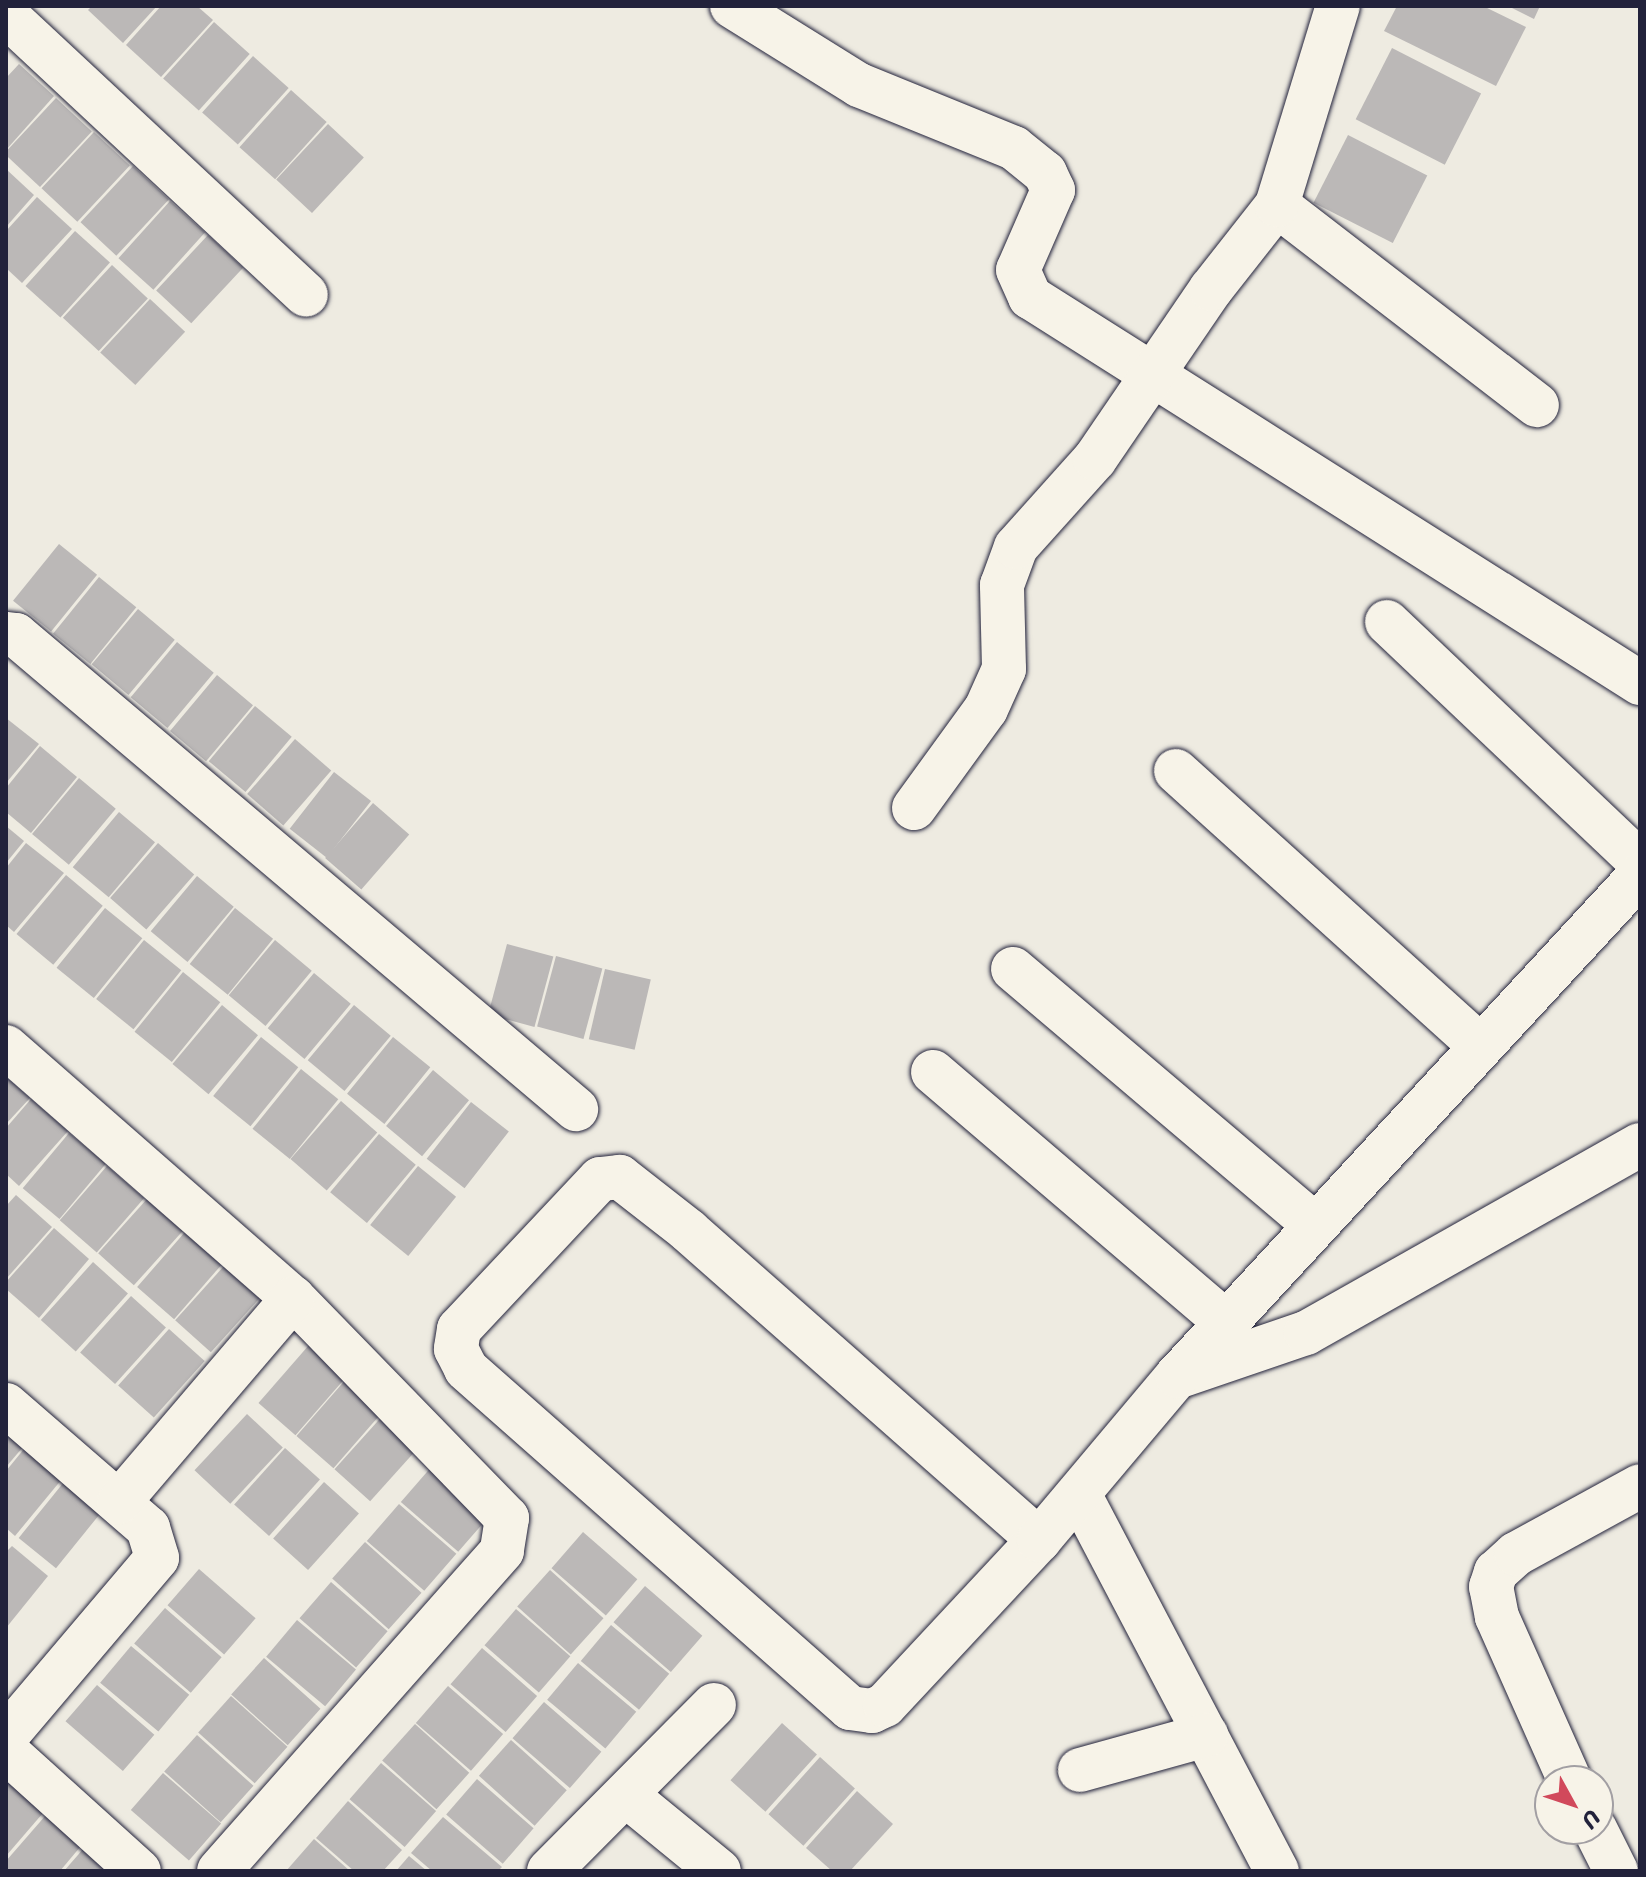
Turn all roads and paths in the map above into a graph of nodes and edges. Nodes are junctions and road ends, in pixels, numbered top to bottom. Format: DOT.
graph roads {
  1 [pos="732,6"];
  2 [pos="1338,6"];
  3 [pos="6,15"];
  4 [pos="1277,205"];
  5 [pos="306,295"];
  6 [pos="1158,374"];
  7 [pos="1537,405"];
  8 [pos="1387,622"];
  9 [pos="6,634"];
  10 [pos="1640,683"];
  11 [pos="1176,771"];
  12 [pos="914,808"];
  13 [pos="1640,862"];
  14 [pos="1640,875"];
  15 [pos="1013,969"];
  16 [pos="1479,1045"];
  17 [pos="6,1047"];
  18 [pos="933,1072"];
  19 [pos="576,1109"];
  20 [pos="1640,1145"];
  21 [pos="1315,1225"];
  22 [pos="293,1298"];
  23 [pos="1228,1324"];
  24 [pos="1177,1376"];
  25 [pos="6,1405"];
  26 [pos="1640,1486"];
  27 [pos="1079,1494"];
  28 [pos="119,1502"];
  29 [pos="1039,1540"];
  30 [pos="714,1705"];
  31 [pos="1206,1735"];
  32 [pos="6,1736"];
  33 [pos="6,1751"];
  34 [pos="1563,1765"];
  35 [pos="1080,1770"];
  36 [pos="626,1795"];
  37 [pos="1603,1845"];
  38 [pos="139,1871"];
  39 [pos="219,1871"];
  40 [pos="549,1871"];
  41 [pos="719,1871"];
  42 [pos="1277,1871"];
  43 [pos="1616,1871"];
  1 -- 6 [label="street"];
  2 -- 4 [label="street"];
  3 -- 5 [label="street"];
  4 -- 6 [label="street"];
  4 -- 7 [label="street"];
  6 -- 10 [label="street"];
  6 -- 12 [label="street"];
  8 -- 13 [label="street"];
  9 -- 19 [label="street"];
  11 -- 16 [label="street"];
  14 -- 16 [label="street"];
  15 -- 21 [label="street"];
  16 -- 21 [label="street"];
  17 -- 22 [label="street"];
  18 -- 23 [label="street"];
  20 -- 24 [label="street"];
  21 -- 23 [label="street"];
  22 -- 28 [label="street"];
  22 -- 39 [label="street"];
  23 -- 24 [label="street"];
  24 -- 27 [label="street"];
  25 -- 28 [label="street"];
  26 -- 34 [label="street"];
  27 -- 29 [label="street"];
  27 -- 31 [label="street"];
  28 -- 32 [label="street"];
  29 -- 29 [label="street"];
  30 -- 36 [label="street"];
  31 -- 35 [label="street"];
  31 -- 42 [label="street"];
  33 -- 38 [label="street"];
  36 -- 40 [label="street"];
  36 -- 41 [label="street"];
  37 -- 43 [label="street"];
}
